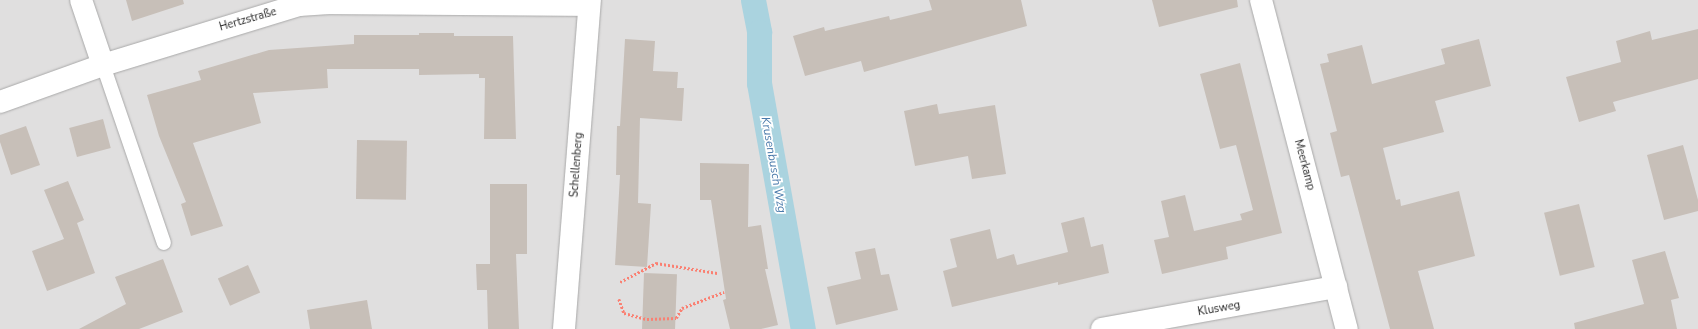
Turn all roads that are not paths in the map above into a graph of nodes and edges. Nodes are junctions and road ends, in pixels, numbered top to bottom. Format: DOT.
graph roads {
  1 [pos="81,0"];
  2 [pos="1261,0"];
  3 [pos="589,3"];
  4 [pos="103,65"];
  5 [pos="0,102"];
  6 [pos="164,243"];
  7 [pos="1336,287"];
  8 [pos="564,329"];
  9 [pos="1102,329"];
  10 [pos="1348,329"];
  1 -- 4 [label="street"];
  2 -- 7 [label="street, Meerkamp"];
  3 -- 4 [label="street, Hertzstraße"];
  3 -- 8 [label="street, Schellenberg"];
  4 -- 5 [label="street, Hertzstraße"];
  4 -- 6 [label="lane"];
  7 -- 9 [label="street, Klusweg"];
  7 -- 10 [label="street, Meerkamp"];
}
